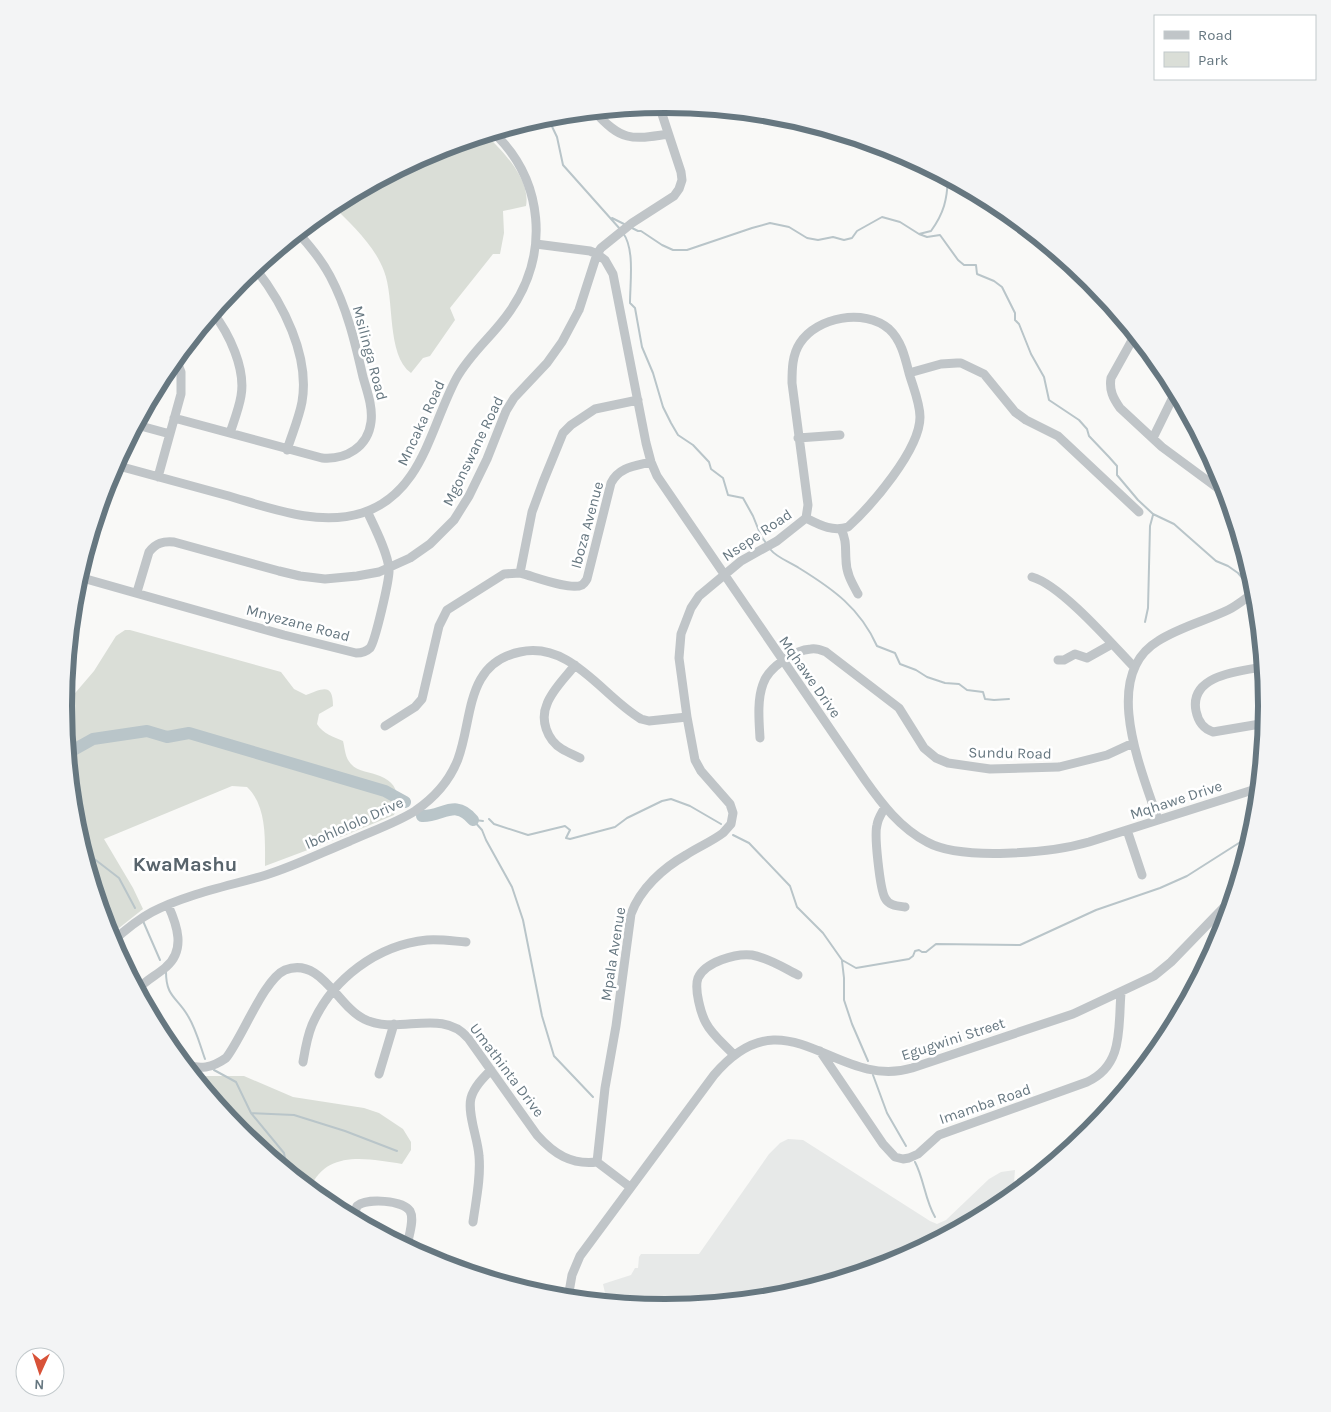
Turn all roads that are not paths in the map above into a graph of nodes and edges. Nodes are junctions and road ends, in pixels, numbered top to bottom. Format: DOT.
graph roads {
  1 [pos="662,113"];
  2 [pos="600,117"];
  3 [pos="668,134"];
  4 [pos="497,137"];
  5 [pos="303,238"];
  6 [pos="536,244"];
  7 [pos="598,254"];
  8 [pos="260,274"];
  9 [pos="217,318"];
  10 [pos="1132,341"];
  11 [pos="179,367"];
  12 [pos="909,372"];
  13 [pos="1172,398"];
  14 [pos="638,400"];
  15 [pos="174,418"];
  16 [pos="143,427"];
  17 [pos="230,433"];
  18 [pos="170,434"];
  19 [pos="840,435"];
  20 [pos="798,438"];
  21 [pos="1153,438"];
  22 [pos="288,450"];
  23 [pos="651,462"];
  24 [pos="123,467"];
  25 [pos="158,477"];
  26 [pos="1216,486"];
  27 [pos="367,510"];
  28 [pos="1139,512"];
  29 [pos="806,518"];
  30 [pos="840,529"];
  31 [pos="389,568"];
  32 [pos="520,573"];
  33 [pos="724,575"];
  34 [pos="1032,577"];
  35 [pos="87,579"];
  36 [pos="137,592"];
  37 [pos="858,594"];
  38 [pos="1248,596"];
  39 [pos="1112,644"];
  40 [pos="1058,660"];
  41 [pos="783,662"];
  42 [pos="575,665"];
  43 [pos="1134,667"];
  44 [pos="1257,668"];
  45 [pos="687,717"];
  46 [pos="1258,724"];
  47 [pos="385,726"];
  48 [pos="760,738"];
  49 [pos="1133,743"];
  50 [pos="580,758"];
  51 [pos="1251,794"];
  52 [pos="885,807"];
  53 [pos="1158,820"];
  54 [pos="1127,830"];
  55 [pos="1142,876"];
  56 [pos="168,905"];
  57 [pos="905,907"];
  58 [pos="1222,909"];
  59 [pos="119,936"];
  60 [pos="466,942"];
  61 [pos="798,976"];
  62 [pos="143,985"];
  63 [pos="333,990"];
  64 [pos="1121,993"];
  65 [pos="394,1024"];
  66 [pos="820,1051"];
  67 [pos="734,1055"];
  68 [pos="303,1062"];
  69 [pos="195,1067"];
  70 [pos="490,1070"];
  71 [pos="379,1074"];
  72 [pos="597,1162"];
  73 [pos="630,1187"];
  74 [pos="355,1211"];
  75 [pos="473,1222"];
  76 [pos="408,1240"];
  77 [pos="569,1291"];
  1 -- 3 [label="street"];
  2 -- 3 [label="street"];
  3 -- 7 [label="street"];
  4 -- 6 [label="street, Mncaka Road"];
  5 -- 22 [label="street, Msilinga Road"];
  6 -- 7 [label="street"];
  6 -- 27 [label="street, Mncaka Road"];
  7 -- 14 [label="street, Mqhawe Drive"];
  7 -- 31 [label="street, Mgonswane Road"];
  8 -- 22 [label="street"];
  9 -- 17 [label="street"];
  10 -- 21 [label="street"];
  11 -- 15 [label="street"];
  12 -- 20 [label="street, Nsepe Road"];
  12 -- 28 [label="street"];
  12 -- 30 [label="street, Nsepe Road"];
  13 -- 21 [label="street"];
  14 -- 23 [label="street, Mqhawe Drive"];
  14 -- 32 [label="street"];
  15 -- 17 [label="street, Msilinga Road"];
  15 -- 18 [label="street"];
  16 -- 18 [label="street"];
  17 -- 22 [label="street, Msilinga Road"];
  18 -- 25 [label="street"];
  19 -- 20 [label="street"];
  20 -- 29 [label="street, Nsepe Road"];
  21 -- 26 [label="street"];
  23 -- 32 [label="street, Iboza Avenue"];
  23 -- 33 [label="street, Mqhawe Drive"];
  24 -- 25 [label="street, Mncaka Road"];
  25 -- 27 [label="street, Mncaka Road"];
  27 -- 31 [label="street"];
  29 -- 30 [label="street, Nsepe Road"];
  29 -- 33 [label="street, Nsepe Road"];
  30 -- 37 [label="street"];
  31 -- 36 [label="street, Mgonswane Road"];
  31 -- 36 [label="street, Mnyezane Road"];
  32 -- 47 [label="street"];
  33 -- 41 [label="street, Mqhawe Drive"];
  33 -- 45 [label="street, Mpala Avenue"];
  34 -- 39 [label="street"];
  35 -- 36 [label="street, Mnyezane Road"];
  38 -- 43 [label="street"];
  39 -- 40 [label="street"];
  39 -- 43 [label="street"];
  41 -- 48 [label="street, Sundu Road"];
  41 -- 49 [label="street, Sundu Road"];
  41 -- 52 [label="street, Mqhawe Drive"];
  42 -- 45 [label="street, Ibohlololo Drive"];
  42 -- 50 [label="street"];
  42 -- 56 [label="street, Ibohlololo Drive"];
  43 -- 49 [label="street"];
  44 -- 46 [label="street"];
  45 -- 72 [label="street, Mpala Avenue"];
  49 -- 53 [label="street"];
  51 -- 53 [label="street, Mqhawe Drive"];
  52 -- 54 [label="street, Mqhawe Drive"];
  52 -- 57 [label="street"];
  53 -- 54 [label="street, Mqhawe Drive"];
  54 -- 55 [label="street"];
  56 -- 59 [label="street, Ibohlololo Drive"];
  56 -- 62 [label="street"];
  58 -- 64 [label="street, Egugwini Street"];
  60 -- 63 [label="street"];
  61 -- 67 [label="street"];
  63 -- 65 [label="street, Umathinta Drive"];
  63 -- 68 [label="street"];
  63 -- 69 [label="street, Umathinta Drive"];
  64 -- 66 [label="street, Egugwini Street"];
  64 -- 66 [label="street, Imamba Road"];
  65 -- 70 [label="street, Umathinta Drive"];
  65 -- 71 [label="street"];
  66 -- 67 [label="street, Egugwini Street"];
  67 -- 73 [label="street, Egugwini Street"];
  70 -- 72 [label="street, Umathinta Drive"];
  70 -- 75 [label="street"];
  72 -- 73 [label="street"];
  73 -- 77 [label="street, Egugwini Street"];
  74 -- 76 [label="street"];
}
